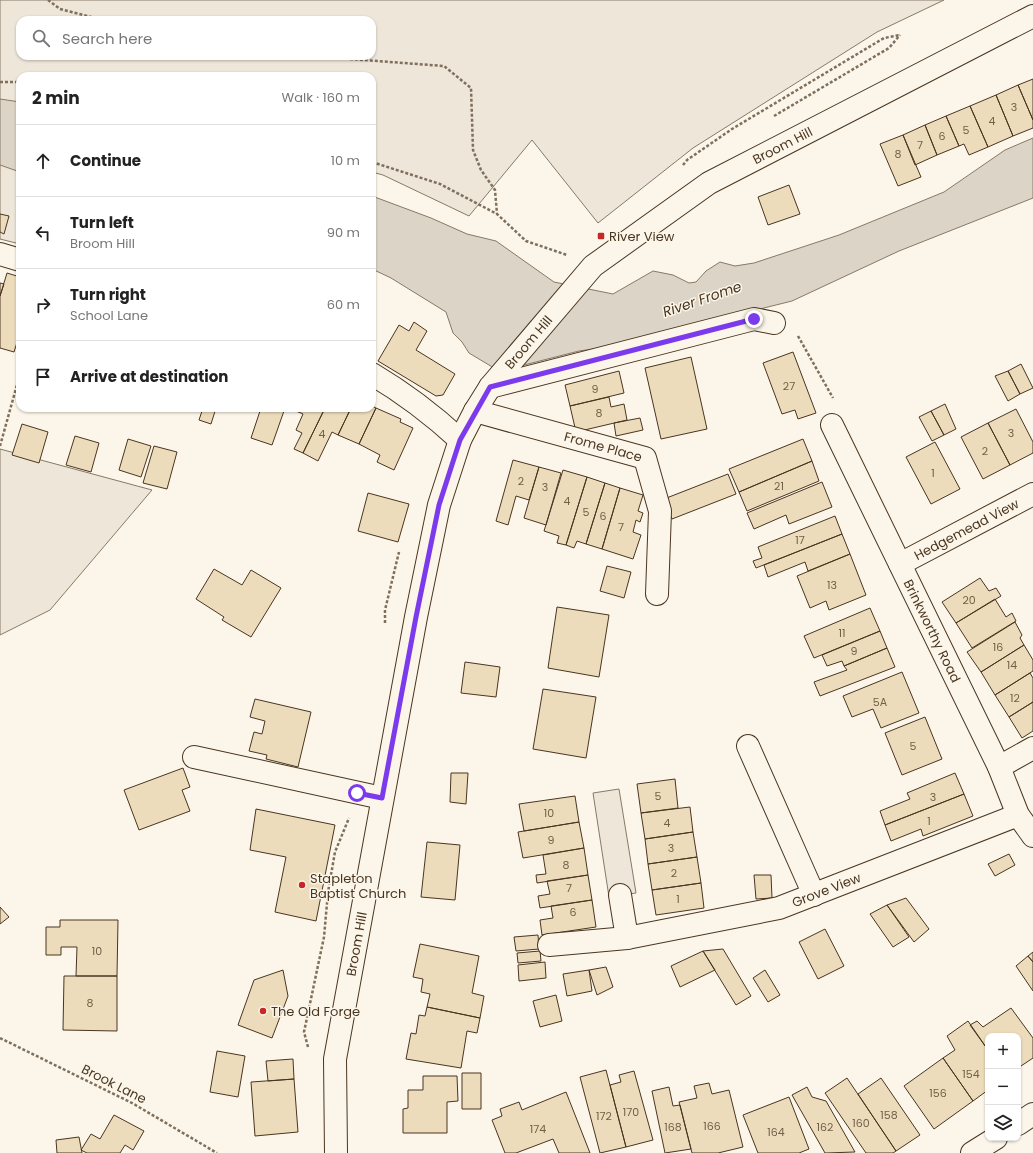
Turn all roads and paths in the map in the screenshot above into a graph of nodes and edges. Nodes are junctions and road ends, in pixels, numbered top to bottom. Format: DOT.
graph roads {
  1 [pos="48,0"];
  2 [pos="87,16"];
  3 [pos="1033,16"];
  4 [pos="364,60"];
  5 [pos="0,82"];
  6 [pos="16,82"];
  7 [pos="769,119"];
  8 [pos="376,163"];
  9 [pos="682,166"];
  10 [pos="497,214"];
  11 [pos="0,254"];
  12 [pos="16,259"];
  13 [pos="589,270"];
  14 [pos="774,323"];
  15 [pos="376,376"];
  16 [pos="496,379"];
  17 [pos="16,388"];
  18 [pos="475,412"];
  19 [pos="832,425"];
  20 [pos="460,440"];
  21 [pos="0,446"];
  22 [pos="1033,494"];
  23 [pos="900,564"];
  24 [pos="657,594"];
  25 [pos="748,746"];
  26 [pos="1033,748"];
  27 [pos="194,757"];
  28 [pos="999,767"];
  29 [pos="382,798"];
  30 [pos="1018,815"];
  31 [pos="1033,836"];
  32 [pos="620,895"];
  33 [pos="814,895"];
  34 [pos="627,938"];
  35 [pos="549,945"];
  36 [pos="0,1038"];
  37 [pos="1033,1114"];
  38 [pos="1021,1122"];
  39 [pos="991,1141"];
  40 [pos="217,1153"];
  41 [pos="336,1153"];
  42 [pos="972,1153"];
  1 -- 2 [label="path"];
  3 -- 13 [label="street, Broom Hill"];
  4 -- 10 [label="path"];
  5 -- 6 [label="path"];
  7 -- 9 [label="path"];
  8 -- 10 [label="path"];
  10 -- 13 [label="path"];
  11 -- 12 [label="street"];
  13 -- 16 [label="street, Broom Hill"];
  14 -- 16 [label="street"];
  15 -- 20 [label="street"];
  16 -- 18 [label="street, Broom Hill"];
  17 -- 21 [label="path"];
  18 -- 20 [label="street, Broom Hill"];
  18 -- 24 [label="street, Frome Place"];
  19 -- 23 [label="street, Brinkworthy Road"];
  20 -- 29 [label="street, Broom Hill"];
  22 -- 23 [label="street, Hedgemead View"];
  23 -- 28 [label="street, Brinkworthy Road"];
  25 -- 33 [label="street"];
  26 -- 28 [label="street"];
  27 -- 29 [label="street"];
  28 -- 30 [label="street, Brinkworthy Road"];
  29 -- 41 [label="street, Broom Hill"];
  30 -- 31 [label="street, Brinkworthy Road"];
  30 -- 33 [label="street, Grove View"];
  32 -- 34 [label="street"];
  33 -- 34 [label="street, Grove View"];
  34 -- 35 [label="street, Grove View"];
  36 -- 40 [label="path, Brook Lane"];
  37 -- 38 [label="street"];
  39 -- 42 [label="street"];
}
